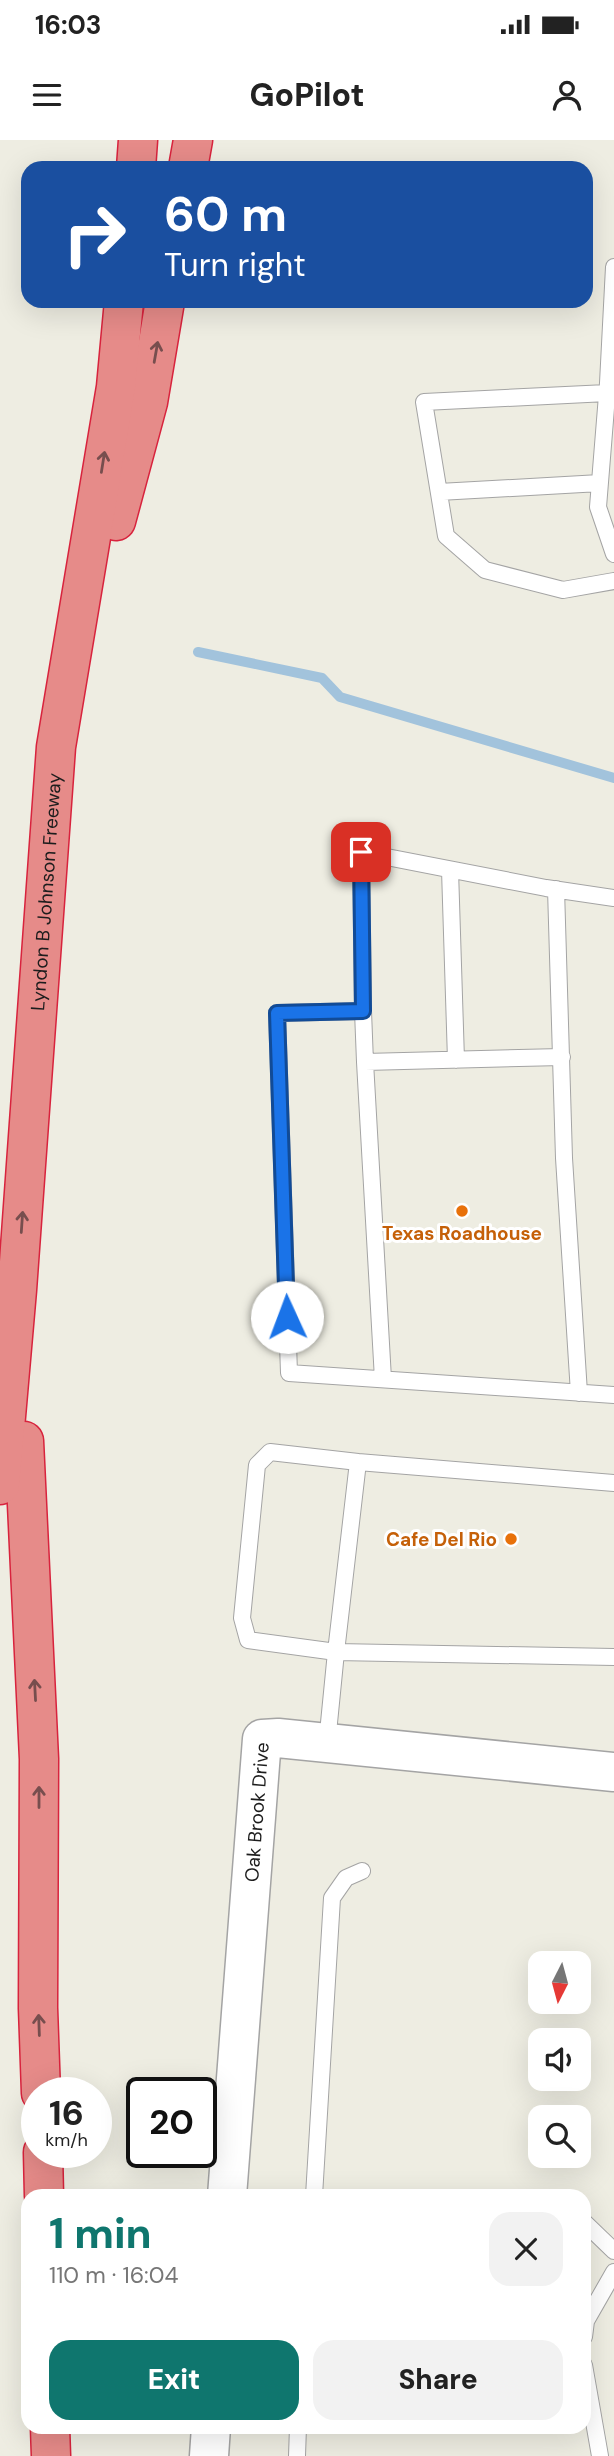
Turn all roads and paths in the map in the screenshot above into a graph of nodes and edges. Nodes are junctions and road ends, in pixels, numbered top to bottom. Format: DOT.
graph roads {
  1 [pos="138,140"];
  2 [pos="193,140"];
  3 [pos="136,161"];
  4 [pos="189,161"];
  5 [pos="614,267"];
  6 [pos="123,308"];
  7 [pos="164,308"];
  8 [pos="607,393"];
  9 [pos="600,483"];
  10 [pos="439,492"];
  11 [pos="614,554"];
  12 [pos="614,581"];
  13 [pos="56,747"];
  14 [pos="450,870"];
  15 [pos="556,889"];
  16 [pos="614,898"];
  17 [pos="363,1011"];
  18 [pos="562,1057"];
  19 [pos="456,1060"];
  20 [pos="365,1062"];
  21 [pos="17,1290"];
  22 [pos="383,1379"];
  23 [pos="579,1393"];
  24 [pos="614,1395"];
  25 [pos="358,1461"];
  26 [pos="614,1483"];
  27 [pos="0,1485"];
  28 [pos="336,1652"];
  29 [pos="614,1657"];
  30 [pos="327,1743"];
  31 [pos="614,1772"];
  32 [pos="362,1871"];
  33 [pos="40,2077"];
  34 [pos="43,2168"];
  35 [pos="44,2189"];
  36 [pos="228,2189"];
  37 [pos="314,2189"];
  38 [pos="591,2229"];
  39 [pos="614,2251"];
  40 [pos="614,2272"];
  41 [pos="591,2312"];
  42 [pos="591,2405"];
  43 [pos="50,2434"];
  44 [pos="211,2434"];
  45 [pos="298,2434"];
  46 [pos="51,2456"];
  47 [pos="209,2456"];
  48 [pos="297,2456"];
  49 [pos="600,2456"];
  1 -- 3 [label="highway"];
  2 -- 4 [label="highway"];
  5 -- 8 [label="lane"];
  13 -- 6 [label="highway, Lyndon B Johnson Freeway, one-way"];
  13 -- 7 [label="highway, one-way"];
  8 -- 9 [label="lane"];
  8 -- 10 [label="lane"];
  9 -- 10 [label="lane"];
  9 -- 11 [label="lane"];
  10 -- 12 [label="lane"];
  21 -- 13 [label="highway, Lyndon B Johnson Freeway, one-way"];
  14 -- 15 [label="lane"];
  14 -- 17 [label="lane"];
  14 -- 19 [label="lane"];
  15 -- 16 [label="lane"];
  15 -- 18 [label="lane"];
  17 -- 20 [label="lane"];
  17 -- 22 [label="lane"];
  18 -- 19 [label="lane"];
  18 -- 23 [label="lane"];
  19 -- 20 [label="lane"];
  20 -- 22 [label="lane"];
  21 -- 27 [label="highway, Lyndon B Johnson Freeway"];
  33 -- 21 [label="highway, one-way"];
  22 -- 23 [label="lane"];
  23 -- 24 [label="lane"];
  25 -- 26 [label="lane"];
  25 -- 28 [label="lane"];
  25 -- 28 [label="lane"];
  28 -- 29 [label="lane"];
  28 -- 30 [label="lane"];
  30 -- 31 [label="street, Oak Brook Drive"];
  30 -- 36 [label="street, Oak Brook Drive"];
  32 -- 37 [label="lane"];
  34 -- 35 [label="highway"];
  38 -- 39 [label="lane"];
  40 -- 41 [label="lane"];
  42 -- 49 [label="lane"];
  43 -- 46 [label="highway"];
  44 -- 47 [label="street"];
  45 -- 48 [label="lane"];
}
